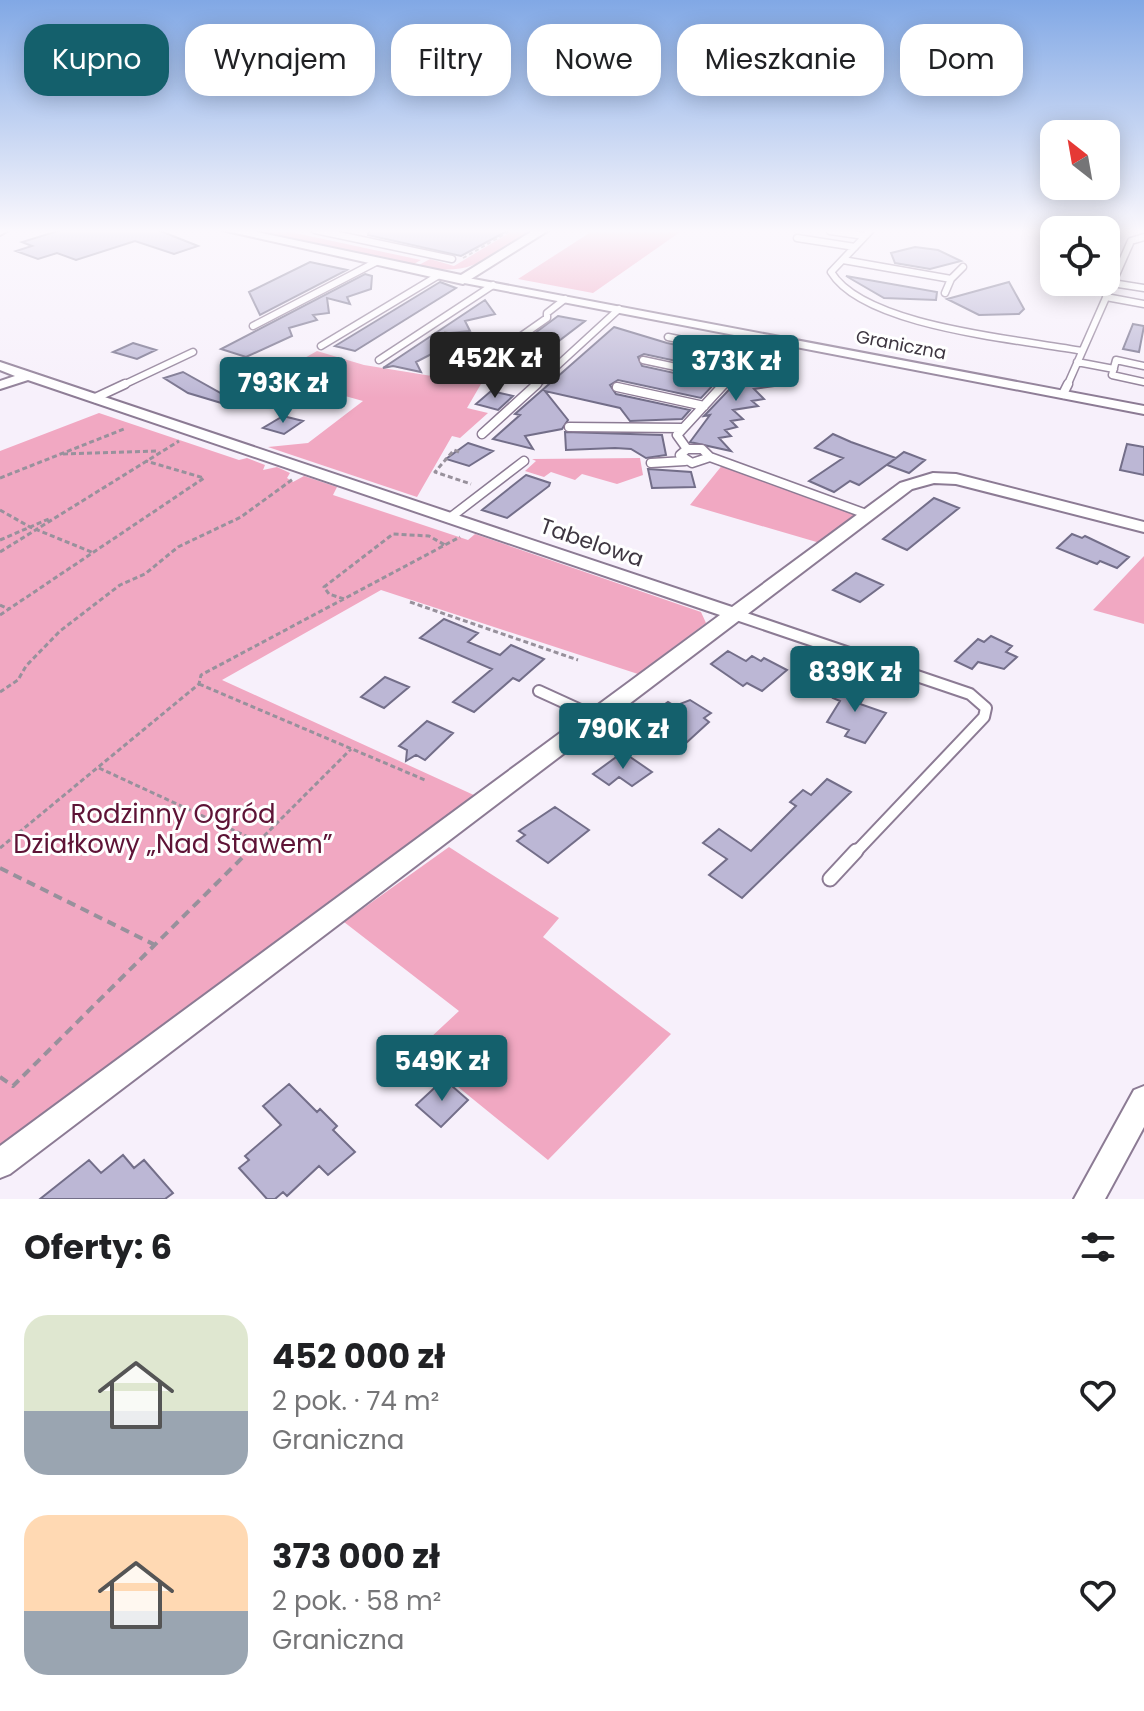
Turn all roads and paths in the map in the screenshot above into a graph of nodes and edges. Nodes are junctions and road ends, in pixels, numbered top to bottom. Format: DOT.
graph roads {
  1 [pos="330,286"];
  2 [pos="421,286"];
  3 [pos="492,286"];
  4 [pos="498,286"];
  5 [pos="844,286"];
  6 [pos="948,286"];
  7 [pos="945,293"];
  8 [pos="1106,297"];
  9 [pos="565,299"];
  10 [pos="1144,304"];
  11 [pos="619,309"];
  12 [pos="253,326"];
  13 [pos="427,329"];
  14 [pos="668,337"];
  15 [pos="768,338"];
  16 [pos="321,346"];
  17 [pos="506,346"];
  18 [pos="1082,351"];
  19 [pos="193,352"];
  20 [pos="753,354"];
  21 [pos="379,360"];
  22 [pos="643,360"];
  23 [pos="1077,362"];
  24 [pos="0,366"];
  25 [pos="1144,366"];
  26 [pos="1114,369"];
  27 [pos="467,374"];
  28 [pos="27,376"];
  29 [pos="732,379"];
  30 [pos="1144,382"];
  31 [pos="0,385"];
  32 [pos="617,387"];
  33 [pos="1063,394"];
  34 [pos="95,398"];
  35 [pos="704,406"];
  36 [pos="1144,410"];
  37 [pos="569,427"];
  38 [pos="682,428"];
  39 [pos="124,429"];
  40 [pos="482,434"];
  41 [pos="180,440"];
  42 [pos="687,449"];
  43 [pos="163,451"];
  44 [pos="459,452"];
  45 [pos="60,455"];
  46 [pos="710,457"];
  47 [pos="146,461"];
  48 [pos="524,461"];
  49 [pos="685,461"];
  50 [pos="651,463"];
  51 [pos="307,469"];
  52 [pos="0,478"];
  53 [pos="487,489"];
  54 [pos="0,510"];
  55 [pos="62,513"];
  56 [pos="869,515"];
  57 [pos="451,517"];
  58 [pos="476,526"];
  59 [pos="30,527"];
  60 [pos="1144,527"];
  61 [pos="36,529"];
  62 [pos="0,540"];
  63 [pos="445,545"];
  64 [pos="0,552"];
  65 [pos="94,553"];
  66 [pos="344,599"];
  67 [pos="410,602"];
  68 [pos="0,605"];
  69 [pos="9,609"];
  70 [pos="734,614"];
  71 [pos="0,615"];
  72 [pos="578,660"];
  73 [pos="199,684"];
  74 [pos="539,691"];
  75 [pos="0,692"];
  76 [pos="596,717"];
  77 [pos="351,749"];
  78 [pos="98,767"];
  79 [pos="425,780"];
  80 [pos="259,842"];
  81 [pos="0,848"];
  82 [pos="0,868"];
  83 [pos="830,879"];
  84 [pos="155,945"];
  85 [pos="0,1077"];
  86 [pos="1144,1099"];
  87 [pos="0,1164"];
  88 [pos="1089,1199"];
  1 -- 12 [label="lane"];
  2 -- 16 [label="lane"];
  3 -- 13 [label="lane"];
  4 -- 9 [label="street, Graniczna"];
  5 -- 18 [label="lane"];
  6 -- 7 [label="lane"];
  8 -- 10 [label="lane"];
  8 -- 18 [label="lane"];
  9 -- 11 [label="street, Graniczna"];
  9 -- 17 [label="lane"];
  11 -- 15 [label="street, Graniczna"];
  11 -- 40 [label="lane"];
  13 -- 17 [label="path"];
  13 -- 21 [label="lane"];
  14 -- 20 [label="lane"];
  15 -- 20 [label="lane"];
  15 -- 33 [label="street, Graniczna"];
  17 -- 27 [label="lane"];
  18 -- 23 [label="lane"];
  19 -- 34 [label="lane"];
  20 -- 29 [label="lane"];
  22 -- 29 [label="lane"];
  23 -- 26 [label="lane"];
  23 -- 33 [label="lane"];
  24 -- 28 [label="street, Tabelowa"];
  25 -- 26 [label="lane"];
  26 -- 30 [label="lane"];
  28 -- 31 [label="street"];
  28 -- 34 [label="street, Tabelowa"];
  29 -- 35 [label="lane"];
  32 -- 35 [label="lane"];
  33 -- 36 [label="street, Graniczna"];
  34 -- 51 [label="street, Tabelowa"];
  35 -- 38 [label="lane"];
  37 -- 38 [label="lane"];
  38 -- 42 [label="lane"];
  39 -- 45 [label="path"];
  41 -- 43 [label="path"];
  42 -- 46 [label="lane"];
  42 -- 49 [label="lane"];
  43 -- 45 [label="path"];
  43 -- 47 [label="path"];
  44 -- 53 [label="path"];
  45 -- 52 [label="path"];
  46 -- 49 [label="lane"];
  46 -- 56 [label="lane"];
  47 -- 55 [label="path"];
  47 -- 65 [label="path"];
  48 -- 53 [label="lane"];
  49 -- 50 [label="lane"];
  51 -- 57 [label="street, Tabelowa"];
  51 -- 75 [label="path"];
  53 -- 57 [label="lane"];
  54 -- 59 [label="path"];
  55 -- 59 [label="path"];
  55 -- 61 [label="path"];
  56 -- 60 [label="street"];
  56 -- 70 [label="street"];
  57 -- 58 [label="street, Tabelowa"];
  58 -- 63 [label="path"];
  58 -- 70 [label="street, Tabelowa"];
  59 -- 61 [label="path"];
  59 -- 62 [label="path"];
  61 -- 64 [label="path"];
  61 -- 65 [label="path"];
  63 -- 66 [label="path"];
  63 -- 66 [label="path"];
  65 -- 69 [label="path"];
  66 -- 73 [label="path"];
  67 -- 72 [label="path"];
  68 -- 69 [label="path"];
  69 -- 71 [label="path"];
  70 -- 76 [label="street"];
  70 -- 83 [label="lane"];
  73 -- 77 [label="path"];
  73 -- 78 [label="path"];
  74 -- 76 [label="lane"];
  76 -- 87 [label="street"];
  77 -- 79 [label="path"];
  77 -- 80 [label="path"];
  78 -- 80 [label="path"];
  78 -- 81 [label="path"];
  80 -- 84 [label="path"];
  82 -- 84 [label="path"];
  84 -- 85 [label="path"];
  86 -- 88 [label="street"];
}
